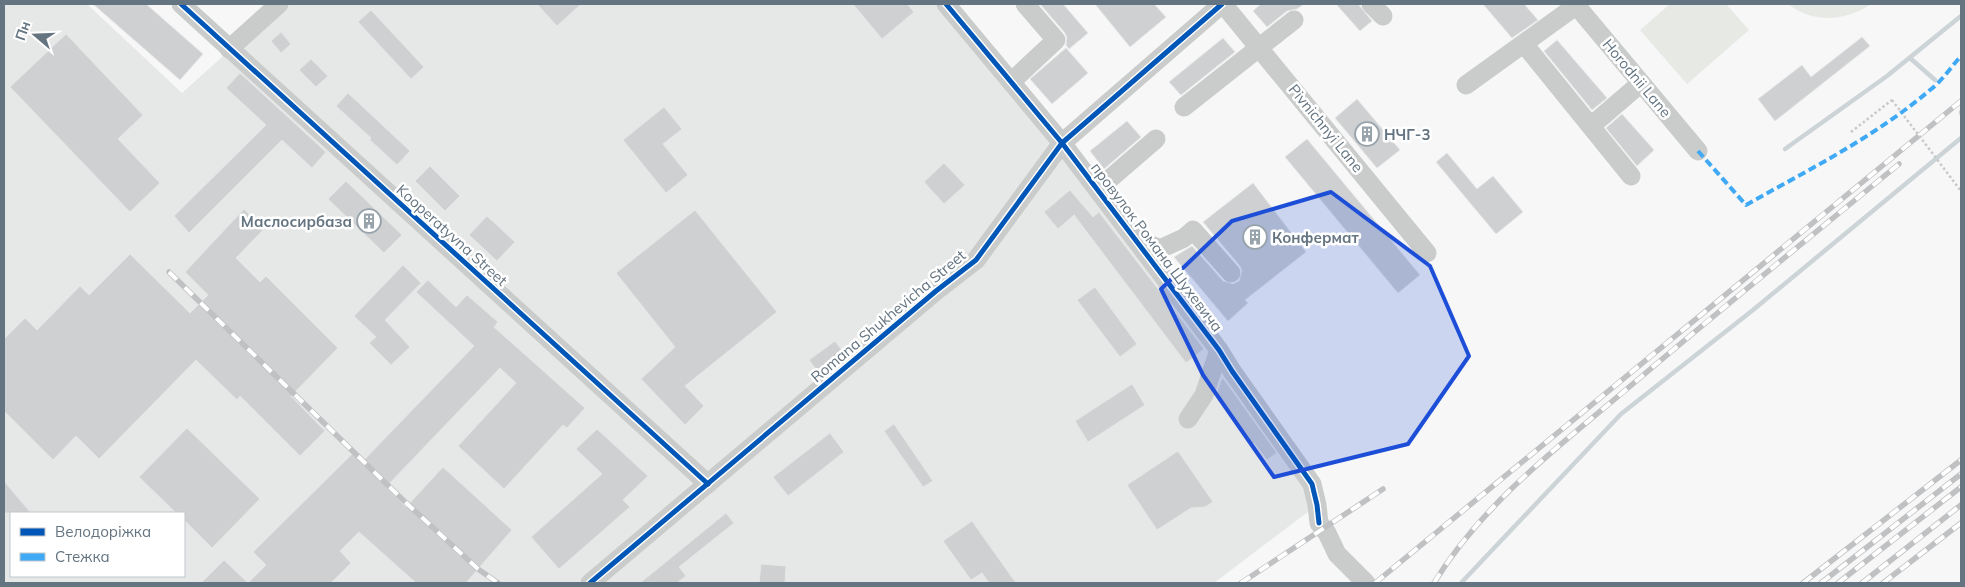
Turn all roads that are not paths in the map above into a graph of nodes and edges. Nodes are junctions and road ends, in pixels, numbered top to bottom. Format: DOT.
graph roads {
  1 [pos="181,4"];
  2 [pos="279,4"];
  3 [pos="1026,4"];
  4 [pos="1223,4"];
  5 [pos="1576,5"];
  6 [pos="953,6"];
  7 [pos="1294,20"];
  8 [pos="1524,44"];
  9 [pos="1260,47"];
  10 [pos="229,50"];
  11 [pos="1011,82"];
  12 [pos="1641,83"];
  13 [pos="1466,84"];
  14 [pos="1184,107"];
  15 [pos="1591,126"];
  16 [pos="1156,139"];
  17 [pos="1062,143"];
  18 [pos="1698,151"];
  19 [pos="1631,176"];
  20 [pos="1098,189"];
  21 [pos="1134,238"];
  22 [pos="1427,252"];
  23 [pos="1231,273"];
  24 [pos="1219,350"];
  25 [pos="1188,419"];
  26 [pos="708,484"];
  27 [pos="590,583"];
  28 [pos="1366,583"];
  1 -- 10 [label="street, Kooperatyvna Street"];
  2 -- 10 [label="street"];
  3 -- 11 [label="street"];
  4 -- 9 [label="street, Pivnichnyi Lane"];
  4 -- 17 [label="street, Romana Shukhevicha Street"];
  5 -- 8 [label="street"];
  5 -- 12 [label="street, Horodnii Lane"];
  6 -- 11 [label="street, провулок Романа Шухевича"];
  7 -- 9 [label="street"];
  8 -- 13 [label="street"];
  8 -- 15 [label="street"];
  9 -- 14 [label="street"];
  9 -- 22 [label="street, Pivnichnyi Lane"];
  10 -- 26 [label="street, Kooperatyvna Street"];
  11 -- 17 [label="street, провулок Романа Шухевича"];
  12 -- 15 [label="street"];
  12 -- 18 [label="street, Horodnii Lane"];
  15 -- 19 [label="street"];
  16 -- 20 [label="street"];
  17 -- 20 [label="street, провулок Романа Шухевича"];
  17 -- 26 [label="street, Romana Shukhevicha Street"];
  20 -- 21 [label="street, провулок Романа Шухевича"];
  21 -- 23 [label="street"];
  21 -- 24 [label="street, провулок Романа Шухевича"];
  24 -- 25 [label="street"];
  24 -- 28 [label="street, провулок Романа Шухевича"];
  26 -- 27 [label="street, Romana Shukhevicha Street"];
}
